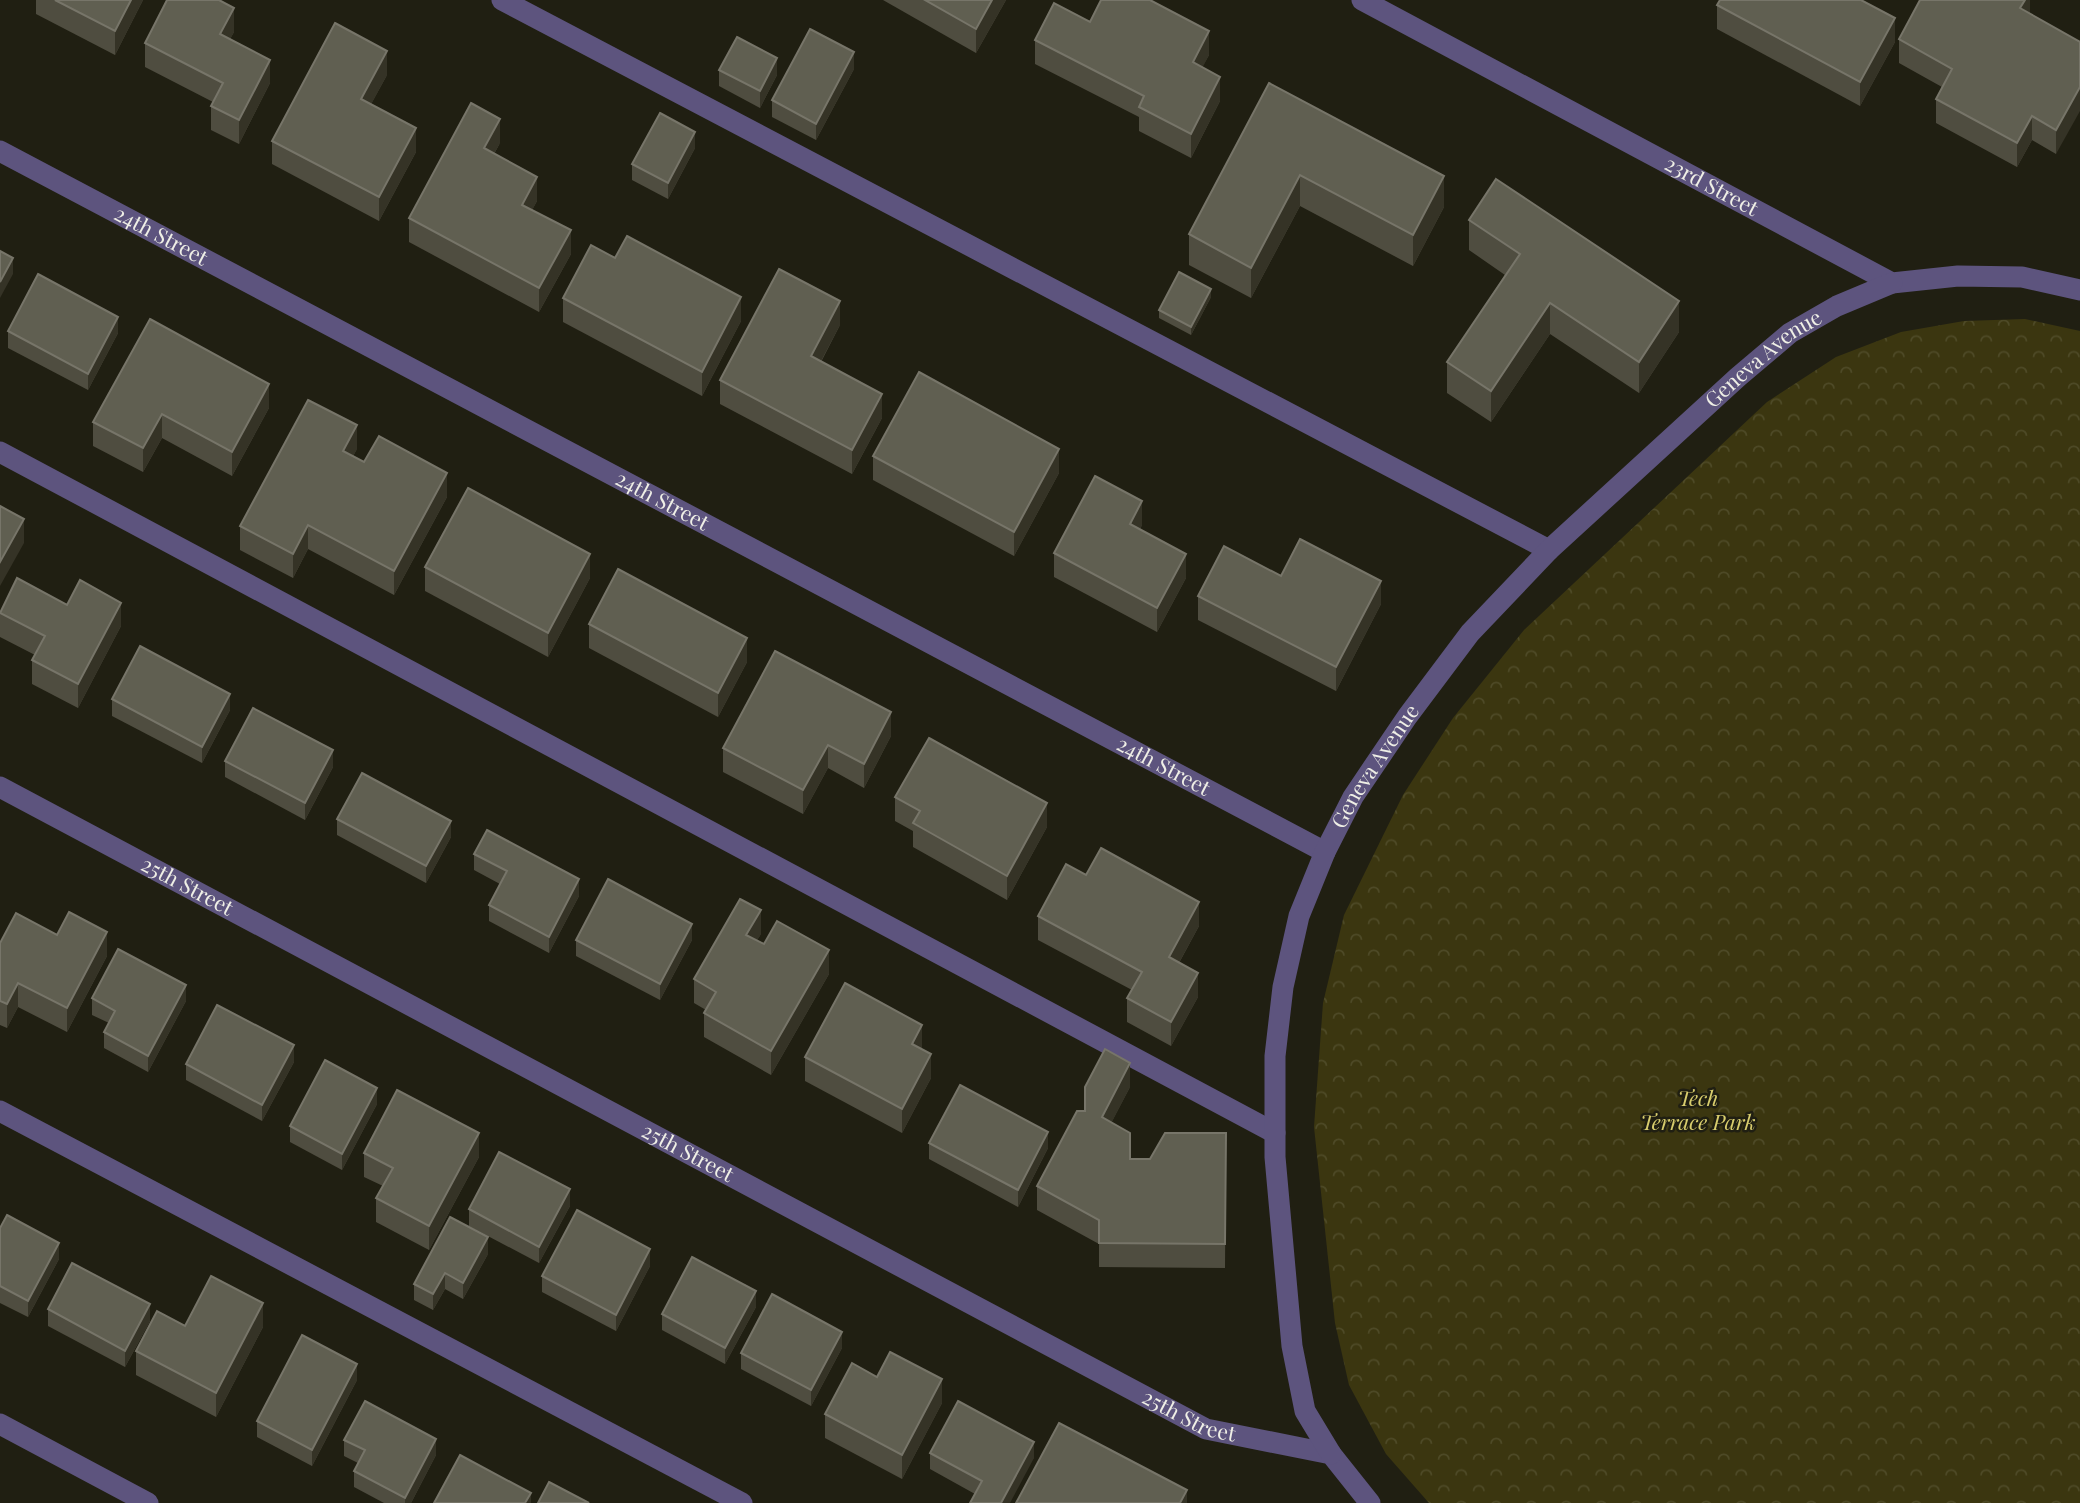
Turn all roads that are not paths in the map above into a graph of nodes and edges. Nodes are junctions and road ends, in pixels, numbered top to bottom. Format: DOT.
graph roads {
  1 [pos="502,0"];
  2 [pos="1362,0"];
  3 [pos="0,151"];
  4 [pos="1892,283"];
  5 [pos="2080,290"];
  6 [pos="0,452"];
  7 [pos="1549,550"];
  8 [pos="0,788"];
  9 [pos="1325,852"];
  10 [pos="0,1111"];
  11 [pos="1275,1133"];
  12 [pos="0,1424"];
  13 [pos="1331,1454"];
  14 [pos="148,1503"];
  15 [pos="742,1503"];
  16 [pos="1370,1503"];
  1 -- 7 [label="street"];
  2 -- 4 [label="street, 23rd Street"];
  3 -- 9 [label="street, 24th Street"];
  4 -- 5 [label="street"];
  4 -- 7 [label="street, Geneva Avenue"];
  6 -- 11 [label="street"];
  7 -- 9 [label="street, Geneva Avenue"];
  8 -- 13 [label="street, 25th Street"];
  9 -- 11 [label="street, Geneva Avenue"];
  10 -- 15 [label="street"];
  11 -- 13 [label="street, Geneva Avenue"];
  12 -- 14 [label="street"];
  13 -- 16 [label="street"];
}
